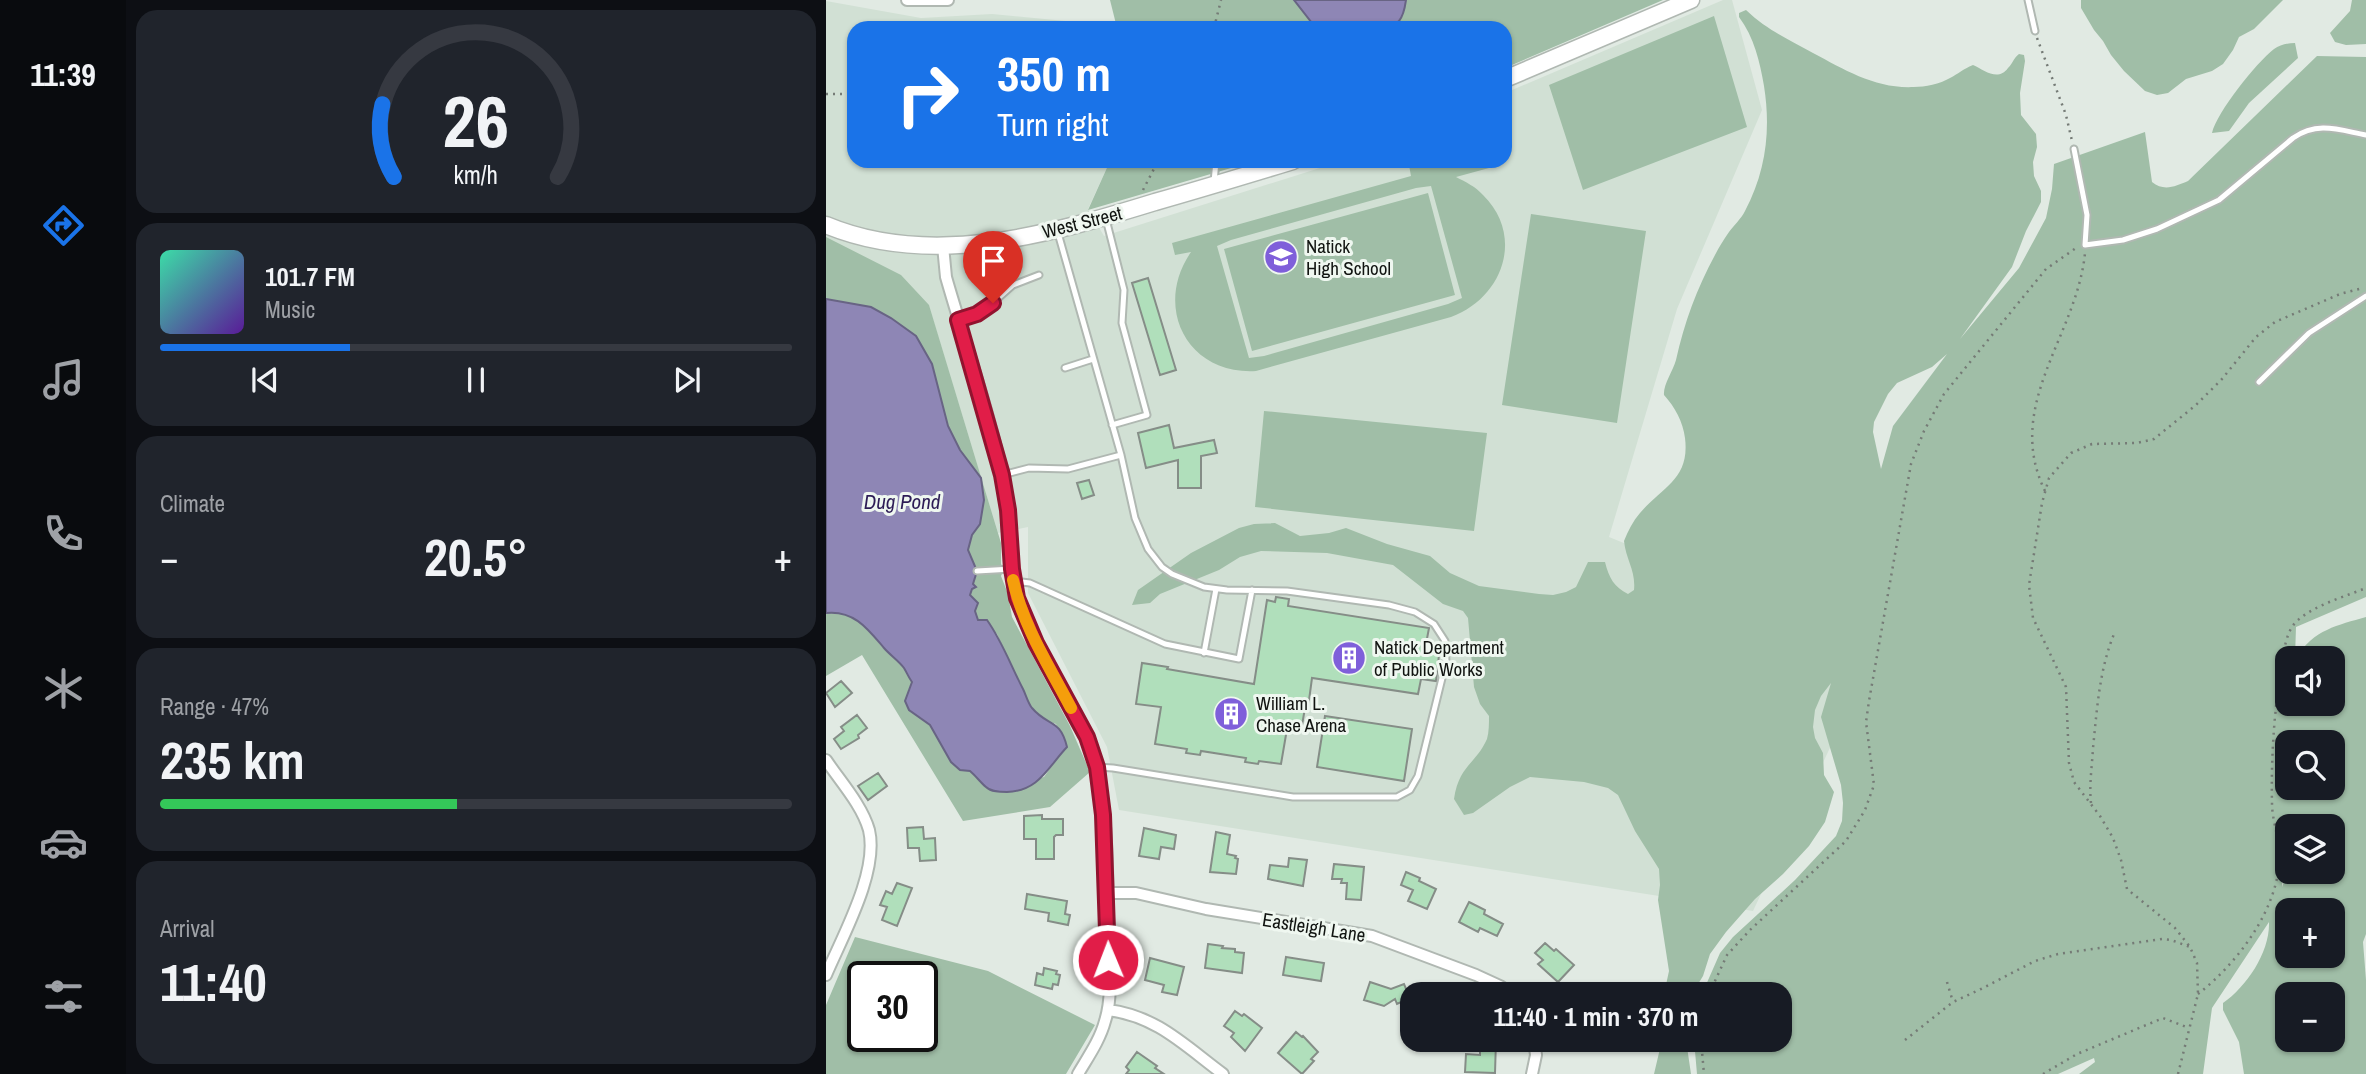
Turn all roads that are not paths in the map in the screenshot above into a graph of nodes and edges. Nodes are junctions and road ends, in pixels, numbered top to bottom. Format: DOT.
graph roads {
  1 [pos="907,0"];
  2 [pos="948,0"];
  3 [pos="1691,0"];
  4 [pos="2028,0"];
  5 [pos="2035,31"];
  6 [pos="1512,76"];
  7 [pos="2366,135"];
  8 [pos="2074,149"];
  9 [pos="1215,168"];
  10 [pos="1270,168"];
  11 [pos="1214,185"];
  12 [pos="1106,217"];
  13 [pos="826,225"];
  14 [pos="1057,229"];
  15 [pos="943,246"];
  16 [pos="1039,275"];
  17 [pos="2366,296"];
  18 [pos="958,320"];
  19 [pos="1093,359"];
  20 [pos="1065,368"];
  21 [pos="2259,382"];
  22 [pos="1112,425"];
  23 [pos="1121,455"];
  24 [pos="1002,475"];
  25 [pos="1012,569"];
  26 [pos="977,571"];
  27 [pos="1013,581"];
  28 [pos="1216,589"];
  29 [pos="1252,590"];
  30 [pos="1204,653"];
  31 [pos="826,760"];
  32 [pos="1097,767"];
  33 [pos="1107,893"];
  34 [pos="826,975"];
  35 [pos="1491,982"];
  36 [pos="1108,1010"];
  37 [pos="1536,1052"];
  38 [pos="1078,1074"];
  39 [pos="1223,1074"];
  40 [pos="1532,1074"];
  1 -- 2 [label="street"];
  3 -- 6 [label="street"];
  4 -- 5 [label="lane"];
  7 -- 8 [label="lane"];
  9 -- 11 [label="lane"];
  10 -- 11 [label="street, West Street"];
  11 -- 12 [label="street, West Street"];
  12 -- 14 [label="street, West Street"];
  12 -- 22 [label="lane"];
  13 -- 15 [label="street, West Street"];
  14 -- 15 [label="street, West Street"];
  14 -- 19 [label="lane"];
  15 -- 18 [label="street"];
  16 -- 18 [label="lane"];
  17 -- 21 [label="lane"];
  18 -- 24 [label="street"];
  19 -- 20 [label="lane"];
  19 -- 22 [label="lane"];
  22 -- 23 [label="lane"];
  23 -- 24 [label="lane"];
  23 -- 28 [label="lane"];
  24 -- 25 [label="street"];
  25 -- 26 [label="lane"];
  25 -- 27 [label="street"];
  27 -- 30 [label="lane"];
  27 -- 32 [label="street"];
  28 -- 29 [label="lane"];
  28 -- 30 [label="lane"];
  29 -- 30 [label="lane"];
  29 -- 32 [label="lane"];
  31 -- 34 [label="street"];
  32 -- 33 [label="street"];
  33 -- 35 [label="street, Eastleigh Lane"];
  33 -- 36 [label="street"];
  36 -- 38 [label="street"];
  36 -- 39 [label="street"];
  37 -- 40 [label="street"];
}
